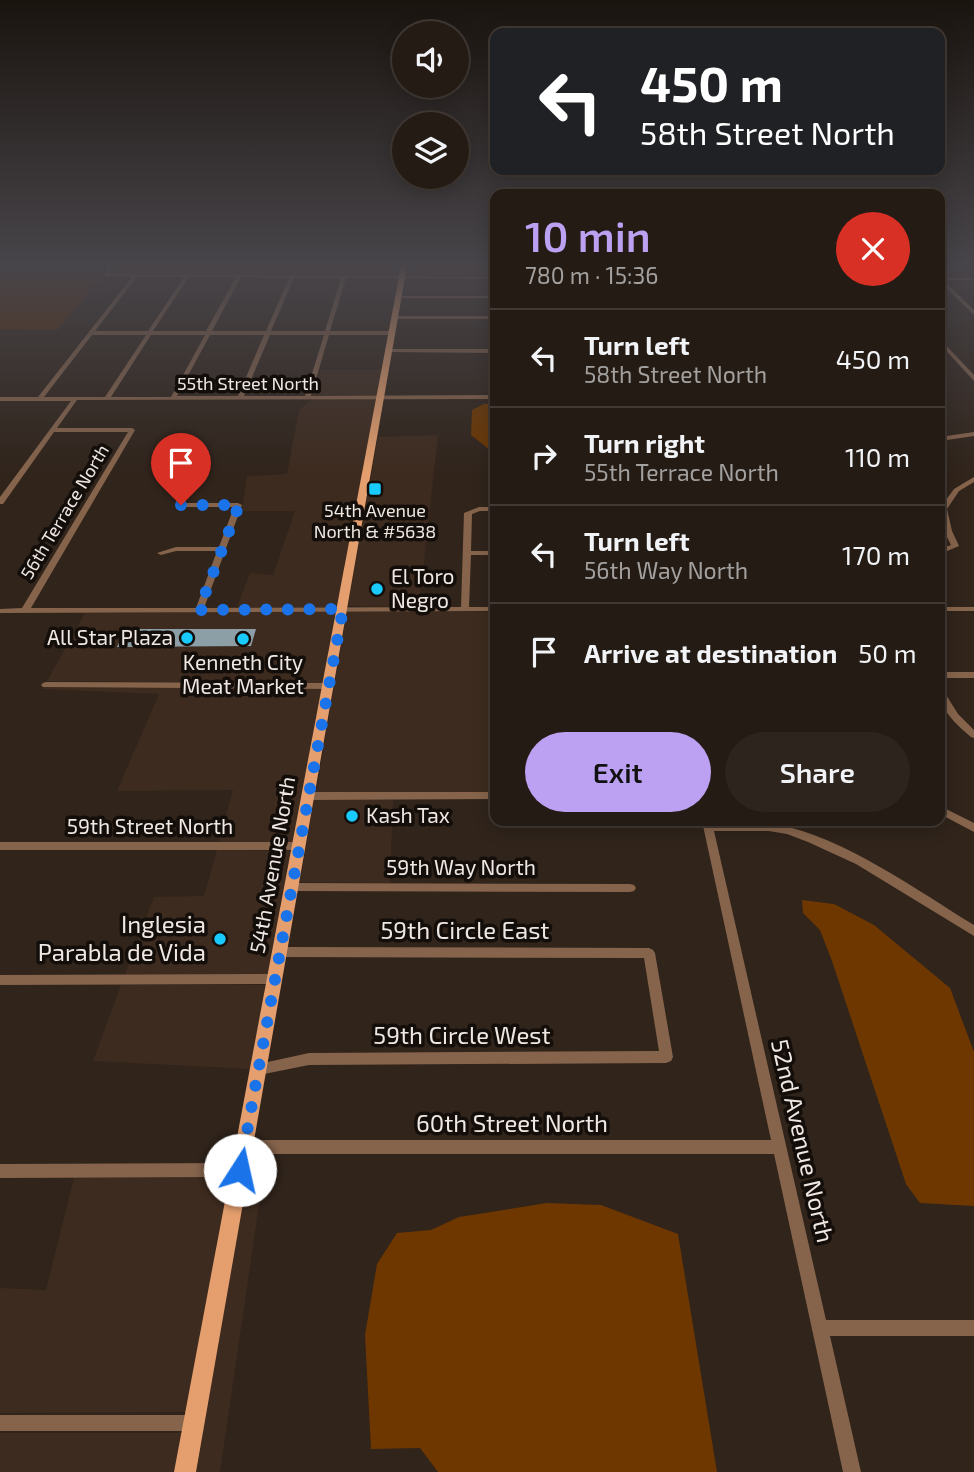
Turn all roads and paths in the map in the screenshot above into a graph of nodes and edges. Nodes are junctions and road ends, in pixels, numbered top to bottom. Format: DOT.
graph roads {
  1 [pos="89,335"];
  2 [pos="149,335"];
  3 [pos="208,335"];
  4 [pos="266,335"];
  5 [pos="326,335"];
  6 [pos="392,335"];
  7 [pos="945,347"];
  8 [pos="389,351"];
  9 [pos="490,351"];
  10 [pos="974,379"];
  11 [pos="490,397"];
  12 [pos="40,398"];
  13 [pos="76,398"];
  14 [pos="107,398"];
  15 [pos="173,398"];
  16 [pos="240,398"];
  17 [pos="307,398"];
  18 [pos="381,398"];
  19 [pos="0,399"];
  20 [pos="53,430"];
  21 [pos="974,434"];
  22 [pos="945,438"];
  23 [pos="974,479"];
  24 [pos="0,502"];
  25 [pos="181,505"];
  26 [pos="945,506"];
  27 [pos="490,509"];
  28 [pos="945,521"];
  29 [pos="222,549"];
  30 [pos="945,550"];
  31 [pos="161,553"];
  32 [pos="467,553"];
  33 [pos="490,553"];
  34 [pos="343,609"];
  35 [pos="465,609"];
  36 [pos="490,609"];
  37 [pos="945,609"];
  38 [pos="974,609"];
  39 [pos="199,610"];
  40 [pos="0,611"];
  41 [pos="25,611"];
  42 [pos="945,675"];
  43 [pos="974,676"];
  44 [pos="46,685"];
  45 [pos="329,686"];
  46 [pos="945,701"];
  47 [pos="974,735"];
  48 [pos="309,796"];
  49 [pos="490,796"];
  50 [pos="945,813"];
  51 [pos="708,826"];
  52 [pos="747,826"];
  53 [pos="974,828"];
  54 [pos="0,846"];
  55 [pos="299,846"];
  56 [pos="292,887"];
  57 [pos="631,888"];
  58 [pos="974,930"];
  59 [pos="280,951"];
  60 [pos="275,979"];
  61 [pos="0,980"];
  62 [pos="666,1057"];
  63 [pos="259,1069"];
  64 [pos="244,1147"];
  65 [pos="779,1147"];
  66 [pos="240,1170"];
  67 [pos="0,1171"];
  68 [pos="820,1328"];
  69 [pos="974,1328"];
  70 [pos="0,1423"];
  71 [pos="194,1423"];
  72 [pos="185,1472"];
  73 [pos="852,1472"];
  1 -- 12 [label="street"];
  2 -- 14 [label="street"];
  3 -- 15 [label="street"];
  4 -- 16 [label="street"];
  5 -- 17 [label="street"];
  6 -- 8 [label="main road, 54th Avenue North"];
  7 -- 10 [label="street"];
  8 -- 9 [label="street"];
  8 -- 18 [label="main road, 54th Avenue North"];
  11 -- 18 [label="street, 55th Street North"];
  12 -- 13 [label="street, 55th Street North"];
  12 -- 19 [label="street, 55th Street North"];
  13 -- 14 [label="street, 55th Street North"];
  13 -- 20 [label="street"];
  14 -- 15 [label="street, 55th Street North"];
  15 -- 16 [label="street, 55th Street North"];
  16 -- 17 [label="street, 55th Street North"];
  17 -- 18 [label="street, 55th Street North"];
  18 -- 34 [label="main road, 54th Avenue North"];
  20 -- 24 [label="street"];
  20 -- 41 [label="street, 56th Terrace North"];
  21 -- 22 [label="street"];
  23 -- 26 [label="street"];
  25 -- 29 [label="street"];
  27 -- 32 [label="street"];
  28 -- 30 [label="street"];
  29 -- 31 [label="street"];
  29 -- 39 [label="street"];
  32 -- 33 [label="street"];
  32 -- 35 [label="street"];
  34 -- 35 [label="street"];
  34 -- 39 [label="street"];
  34 -- 45 [label="main road, 54th Avenue North"];
  35 -- 36 [label="street"];
  37 -- 38 [label="street"];
  39 -- 41 [label="street"];
  40 -- 41 [label="street"];
  42 -- 43 [label="street"];
  44 -- 45 [label="street"];
  45 -- 48 [label="main road, 54th Avenue North"];
  46 -- 47 [label="street"];
  48 -- 49 [label="street"];
  48 -- 55 [label="main road, 54th Avenue North"];
  50 -- 53 [label="street"];
  51 -- 65 [label="street, 52nd Avenue North"];
  52 -- 58 [label="street"];
  54 -- 55 [label="street, 59th Street North"];
  55 -- 56 [label="main road, 54th Avenue North"];
  56 -- 57 [label="street, 59th Way North"];
  56 -- 59 [label="main road, 54th Avenue North"];
  59 -- 60 [label="main road, 54th Avenue North"];
  59 -- 62 [label="street, 59th Circle East"];
  60 -- 61 [label="street"];
  60 -- 63 [label="main road, 54th Avenue North"];
  62 -- 63 [label="street, 59th Circle West"];
  63 -- 64 [label="main road, 54th Avenue North"];
  64 -- 65 [label="street, 60th Street North"];
  64 -- 66 [label="main road, 54th Avenue North"];
  65 -- 68 [label="street, 52nd Avenue North"];
  66 -- 67 [label="street"];
  66 -- 71 [label="main road, 54th Avenue North"];
  68 -- 69 [label="street"];
  68 -- 73 [label="street, 52nd Avenue North"];
  70 -- 71 [label="street"];
  71 -- 72 [label="main road, 54th Avenue North"];
}
